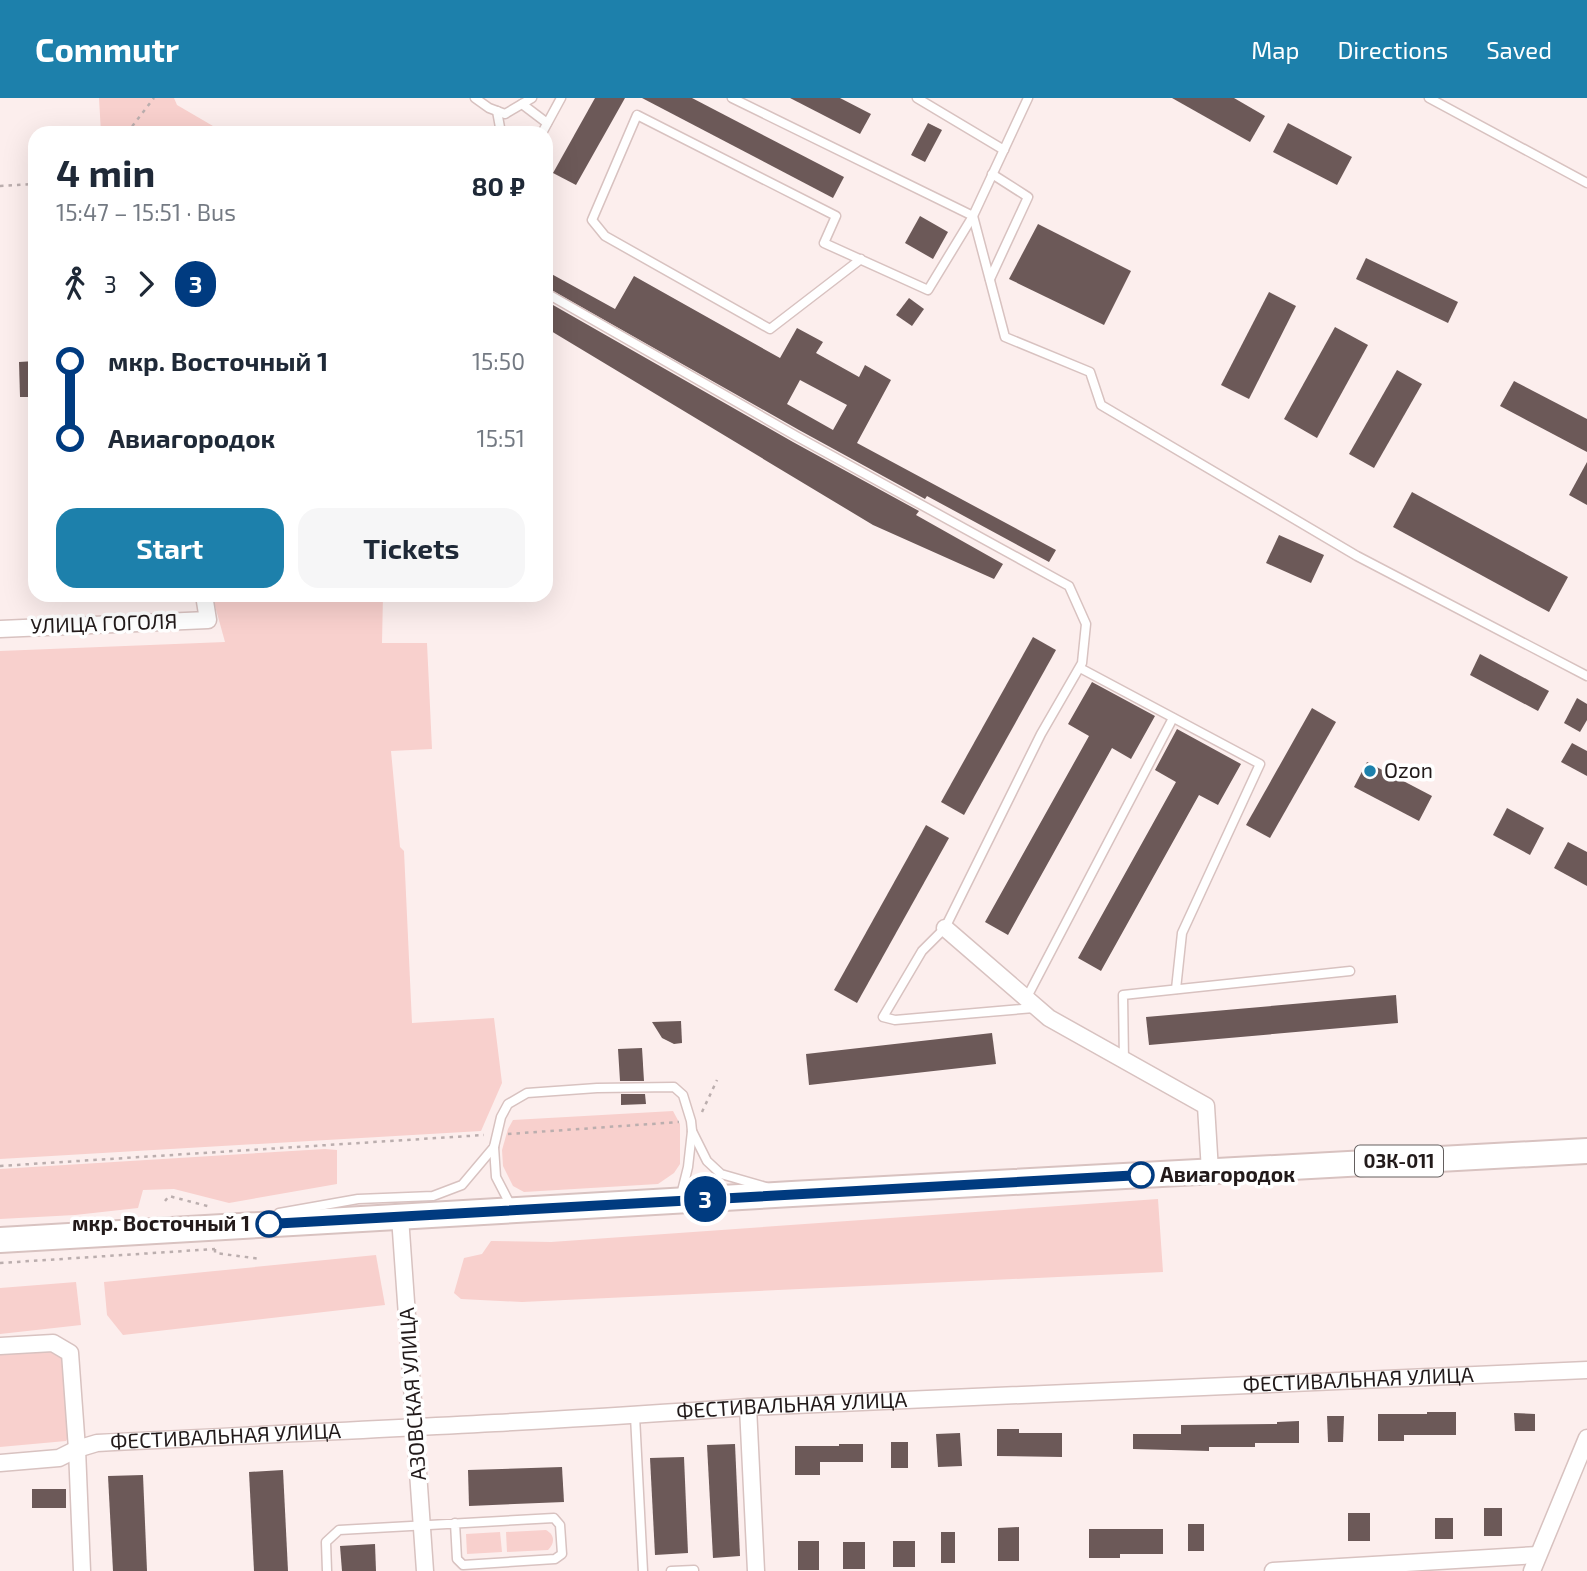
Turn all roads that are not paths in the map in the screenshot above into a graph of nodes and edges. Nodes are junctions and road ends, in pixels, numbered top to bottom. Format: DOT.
graph roads {
  1 [pos="475,98"];
  2 [pos="532,98"];
  3 [pos="561,98"];
  4 [pos="732,98"];
  5 [pos="917,98"];
  6 [pos="1028,98"];
  7 [pos="1429,98"];
  8 [pos="522,104"];
  9 [pos="497,111"];
  10 [pos="547,123"];
  11 [pos="499,126"];
  12 [pos="546,126"];
  13 [pos="1004,150"];
  14 [pos="992,174"];
  15 [pos="1587,183"];
  16 [pos="973,216"];
  17 [pos="861,259"];
  18 [pos="990,279"];
  19 [pos="553,297"];
  20 [pos="205,602"];
  21 [pos="0,629"];
  22 [pos="1080,668"];
  23 [pos="1587,676"];
  24 [pos="1173,718"];
  25 [pos="944,928"];
  26 [pos="1350,971"];
  27 [pos="1176,989"];
  28 [pos="1032,1003"];
  29 [pos="1124,1061"];
  30 [pos="692,1131"];
  31 [pos="494,1147"];
  32 [pos="1587,1151"];
  33 [pos="1210,1171"];
  34 [pos="792,1194"];
  35 [pos="680,1201"];
  36 [pos="513,1210"];
  37 [pos="400,1217"];
  38 [pos="172,1230"];
  39 [pos="0,1240"];
  40 [pos="0,1346"];
  41 [pos="1587,1370"];
  42 [pos="748,1407"];
  43 [pos="635,1416"];
  44 [pos="415,1428"];
  45 [pos="1587,1438"];
  46 [pos="77,1449"];
  47 [pos="0,1463"];
  48 [pos="455,1523"];
  49 [pos="422,1525"];
  50 [pos="1538,1555"];
  51 [pos="694,1570"];
  52 [pos="82,1571"];
  53 [pos="327,1571"];
  54 [pos="425,1571"];
  55 [pos="643,1571"];
  56 [pos="671,1571"];
  57 [pos="756,1571"];
  58 [pos="1273,1571"];
  59 [pos="1532,1571"];
  1 -- 9 [label="lane"];
  2 -- 8 [label="lane"];
  3 -- 10 [label="lane"];
  4 -- 16 [label="lane"];
  5 -- 13 [label="lane"];
  6 -- 13 [label="lane"];
  7 -- 15 [label="lane"];
  8 -- 9 [label="lane"];
  8 -- 10 [label="lane"];
  9 -- 11 [label="lane"];
  10 -- 12 [label="lane"];
  13 -- 14 [label="lane"];
  14 -- 16 [label="lane"];
  14 -- 18 [label="lane"];
  16 -- 17 [label="lane"];
  16 -- 18 [label="lane"];
  17 -- 17 [label="lane"];
  18 -- 23 [label="lane"];
  19 -- 22 [label="lane"];
  20 -- 21 [label="street, УЛИЦА ГОГОЛЯ"];
  22 -- 24 [label="lane"];
  22 -- 25 [label="lane"];
  24 -- 27 [label="lane"];
  24 -- 28 [label="lane"];
  25 -- 28 [label="street"];
  25 -- 28 [label="lane"];
  26 -- 27 [label="lane"];
  27 -- 29 [label="lane"];
  28 -- 29 [label="street"];
  29 -- 33 [label="street"];
  30 -- 31 [label="lane"];
  30 -- 34 [label="lane"];
  30 -- 35 [label="lane"];
  31 -- 36 [label="lane"];
  31 -- 38 [label="lane"];
  32 -- 33 [label="main road, 03К-011"];
  33 -- 34 [label="main road, 03К-011"];
  34 -- 35 [label="main road, 03К-011"];
  35 -- 36 [label="main road, 03К-011"];
  36 -- 37 [label="main road, 03К-011"];
  37 -- 38 [label="main road, 03К-011"];
  37 -- 44 [label="street, АЗОВСКАЯ УЛИЦА"];
  38 -- 39 [label="main road, 03К-011"];
  40 -- 46 [label="street"];
  41 -- 42 [label="street, ФЕСТИВАЛЬНАЯ УЛИЦА"];
  42 -- 43 [label="street, ФЕСТИВАЛЬНАЯ УЛИЦА"];
  42 -- 57 [label="street"];
  43 -- 44 [label="street, ФЕСТИВАЛЬНАЯ УЛИЦА"];
  43 -- 55 [label="lane"];
  44 -- 46 [label="street, ФЕСТИВАЛЬНАЯ УЛИЦА"];
  44 -- 49 [label="street, АЗОВСКАЯ УЛИЦА"];
  45 -- 50 [label="street"];
  46 -- 47 [label="street, ФЕСТИВАЛЬНАЯ УЛИЦА"];
  46 -- 52 [label="street"];
  48 -- 48 [label="lane"];
  48 -- 49 [label="lane"];
  49 -- 53 [label="lane"];
  49 -- 54 [label="street, АЗОВСКАЯ УЛИЦА"];
  50 -- 58 [label="street"];
  50 -- 59 [label="street"];
  51 -- 56 [label="lane"];
}
